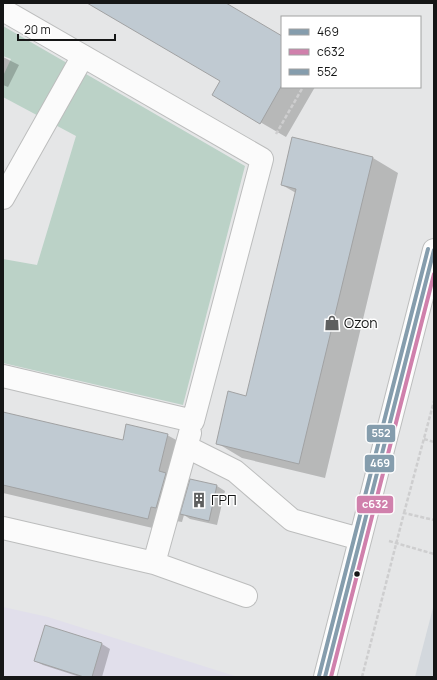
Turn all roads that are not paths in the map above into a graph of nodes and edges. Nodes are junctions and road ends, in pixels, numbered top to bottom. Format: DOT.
graph roads {
  1 [pos="3,10"];
  2 [pos="84,56"];
  3 [pos="3,198"];
  4 [pos="434,250"];
  5 [pos="3,376"];
  6 [pos="193,420"];
  7 [pos="187,447"];
  8 [pos="3,528"];
  9 [pos="361,535"];
  10 [pos="154,564"];
  11 [pos="246,596"];
  12 [pos="325,677"];
  1 -- 2 [label="street"];
  2 -- 3 [label="street"];
  2 -- 6 [label="street"];
  4 -- 9 [label="street"];
  5 -- 6 [label="street"];
  6 -- 7 [label="street"];
  7 -- 9 [label="street"];
  7 -- 10 [label="street"];
  8 -- 10 [label="street"];
  9 -- 12 [label="street"];
  10 -- 11 [label="street"];
}
